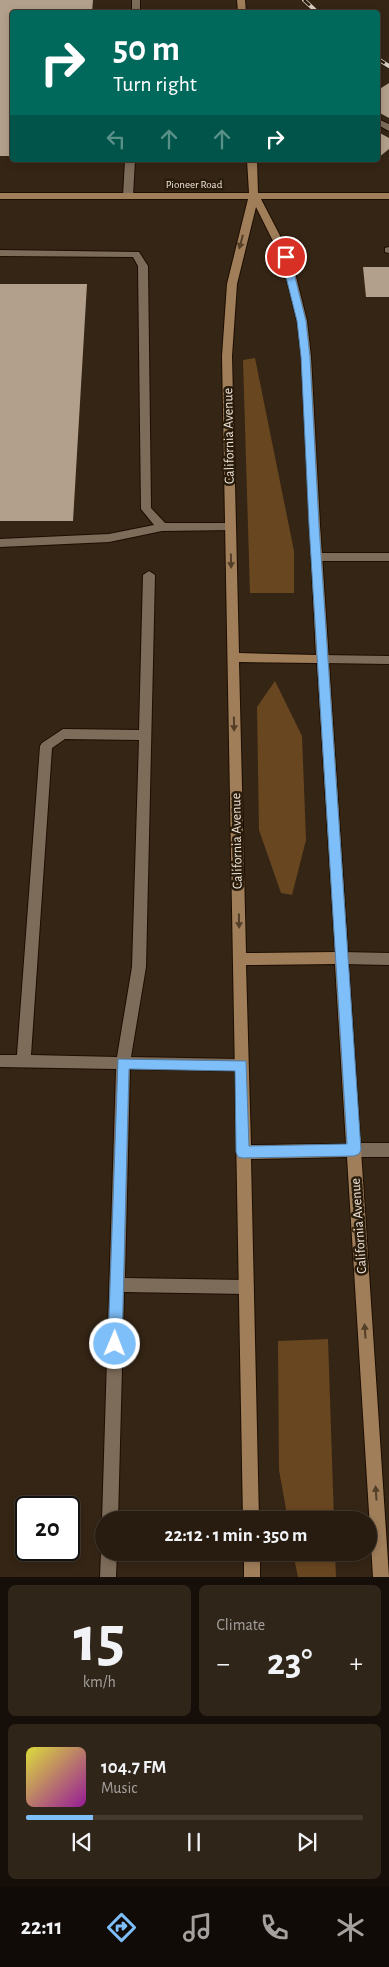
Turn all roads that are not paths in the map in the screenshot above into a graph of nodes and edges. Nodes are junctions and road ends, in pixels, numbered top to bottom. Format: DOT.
graph roads {
  1 [pos="130,162"];
  2 [pos="252,162"];
  3 [pos="254,195"];
  4 [pos="0,196"];
  5 [pos="128,196"];
  6 [pos="389,196"];
  7 [pos="0,253"];
  8 [pos="162,527"];
  9 [pos="230,527"];
  10 [pos="0,543"];
  11 [pos="316,557"];
  12 [pos="389,557"];
  13 [pos="149,575"];
  14 [pos="233,657"];
  15 [pos="322,659"];
  16 [pos="389,660"];
  17 [pos="146,735"];
  18 [pos="342,958"];
  19 [pos="239,959"];
  20 [pos="389,959"];
  21 [pos="0,1061"];
  22 [pos="24,1061"];
  23 [pos="122,1063"];
  24 [pos="241,1065"];
  25 [pos="354,1150"];
  26 [pos="389,1150"];
  27 [pos="243,1152"];
  28 [pos="116,1285"];
  29 [pos="246,1287"];
  30 [pos="110,1511"];
  31 [pos="251,1511"];
  32 [pos="109,1561"];
  33 [pos="252,1561"];
  34 [pos="108,1577"];
  35 [pos="252,1577"];
  36 [pos="381,1577"];
  1 -- 5 [label="lane"];
  2 -- 3 [label="main road, California Avenue"];
  3 -- 5 [label="main road, Pioneer Road"];
  3 -- 6 [label="main road, Pioneer Road"];
  3 -- 9 [label="main road, California Avenue, one-way"];
  3 -- 11 [label="main road, California Avenue"];
  4 -- 5 [label="main road, Pioneer Road"];
  7 -- 8 [label="lane"];
  8 -- 9 [label="lane"];
  8 -- 10 [label="lane"];
  9 -- 14 [label="main road, California Avenue, one-way"];
  11 -- 12 [label="lane"];
  11 -- 15 [label="main road, California Avenue"];
  13 -- 17 [label="lane"];
  14 -- 15 [label="main road"];
  14 -- 19 [label="main road, California Avenue, one-way"];
  15 -- 16 [label="lane"];
  15 -- 18 [label="main road, California Avenue"];
  17 -- 22 [label="lane"];
  17 -- 23 [label="lane"];
  18 -- 19 [label="main road"];
  18 -- 20 [label="lane"];
  18 -- 25 [label="main road, California Avenue"];
  19 -- 24 [label="main road, California Avenue"];
  21 -- 22 [label="lane"];
  22 -- 23 [label="lane"];
  23 -- 24 [label="lane"];
  23 -- 28 [label="lane"];
  24 -- 27 [label="main road, California Avenue"];
  25 -- 26 [label="lane"];
  25 -- 27 [label="main road"];
  36 -- 25 [label="main road, California Avenue, one-way"];
  27 -- 29 [label="main road, California Avenue"];
  28 -- 29 [label="lane"];
  28 -- 30 [label="lane"];
  29 -- 31 [label="main road, California Avenue"];
  32 -- 34 [label="lane"];
  33 -- 35 [label="main road"];
}
